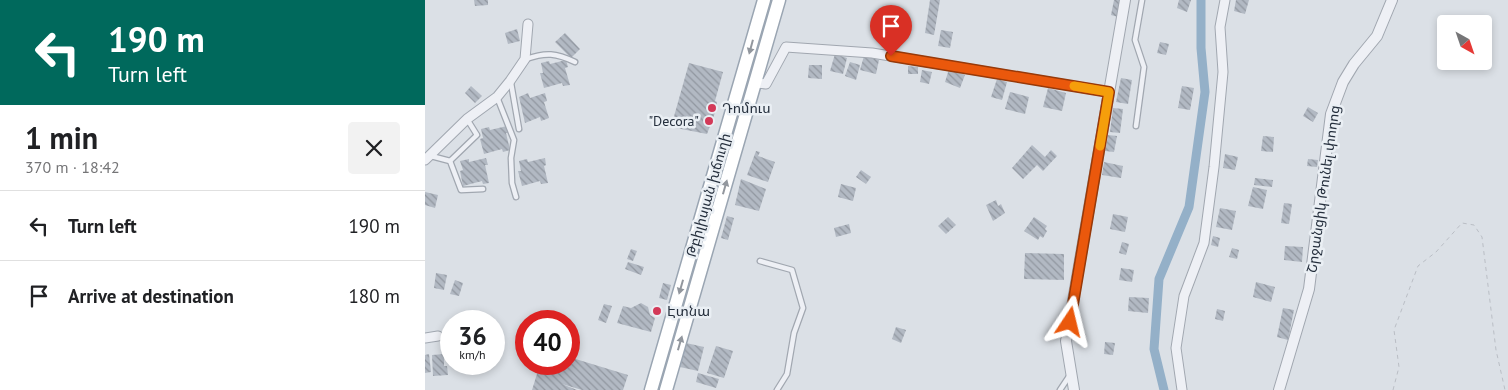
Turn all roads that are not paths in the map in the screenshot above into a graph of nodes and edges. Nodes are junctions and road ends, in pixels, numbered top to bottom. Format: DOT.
graph roads {
  1 [pos="764,0"];
  2 [pos="779,0"];
  3 [pos="1125,0"];
  4 [pos="1142,0"];
  5 [pos="1225,0"];
  6 [pos="1392,0"];
  7 [pos="528,24"];
  8 [pos="525,59"];
  9 [pos="575,62"];
  10 [pos="510,81"];
  11 [pos="756,82"];
  12 [pos="1109,92"];
  13 [pos="497,97"];
  14 [pos="467,119"];
  15 [pos="1136,126"];
  16 [pos="519,128"];
  17 [pos="427,158"];
  18 [pos="450,161"];
  19 [pos="483,189"];
  20 [pos="515,197"];
  21 [pos="760,261"];
  22 [pos="438,336"];
  23 [pos="425,338"];
  24 [pos="1071,374"];
  25 [pos="651,390"];
  26 [pos="666,390"];
  27 [pos="777,390"];
  28 [pos="1060,390"];
  29 [pos="1074,390"];
  30 [pos="1182,390"];
  31 [pos="1279,390"];
  1 -- 25 [label="main road, Թբիլիսյան խճուղի, one-way"];
  2 -- 11 [label="main road, Թբիլիսյան խճուղի"];
  3 -- 12 [label="street"];
  4 -- 15 [label="lane"];
  5 -- 30 [label="street"];
  6 -- 31 [label="street, Շրջանցիկ Թունել փողոց"];
  7 -- 8 [label="street"];
  8 -- 9 [label="lane"];
  8 -- 10 [label="street"];
  10 -- 13 [label="street"];
  10 -- 16 [label="lane"];
  11 -- 12 [label="street"];
  26 -- 11 [label="main road, Թբիլիսյան խճուղի, one-way"];
  12 -- 24 [label="street"];
  13 -- 14 [label="street"];
  13 -- 20 [label="lane"];
  14 -- 17 [label="street"];
  14 -- 18 [label="lane"];
  17 -- 18 [label="lane"];
  18 -- 19 [label="lane"];
  21 -- 27 [label="lane"];
  22 -- 23 [label="street"];
  24 -- 28 [label="lane"];
  24 -- 29 [label="street"];
}
